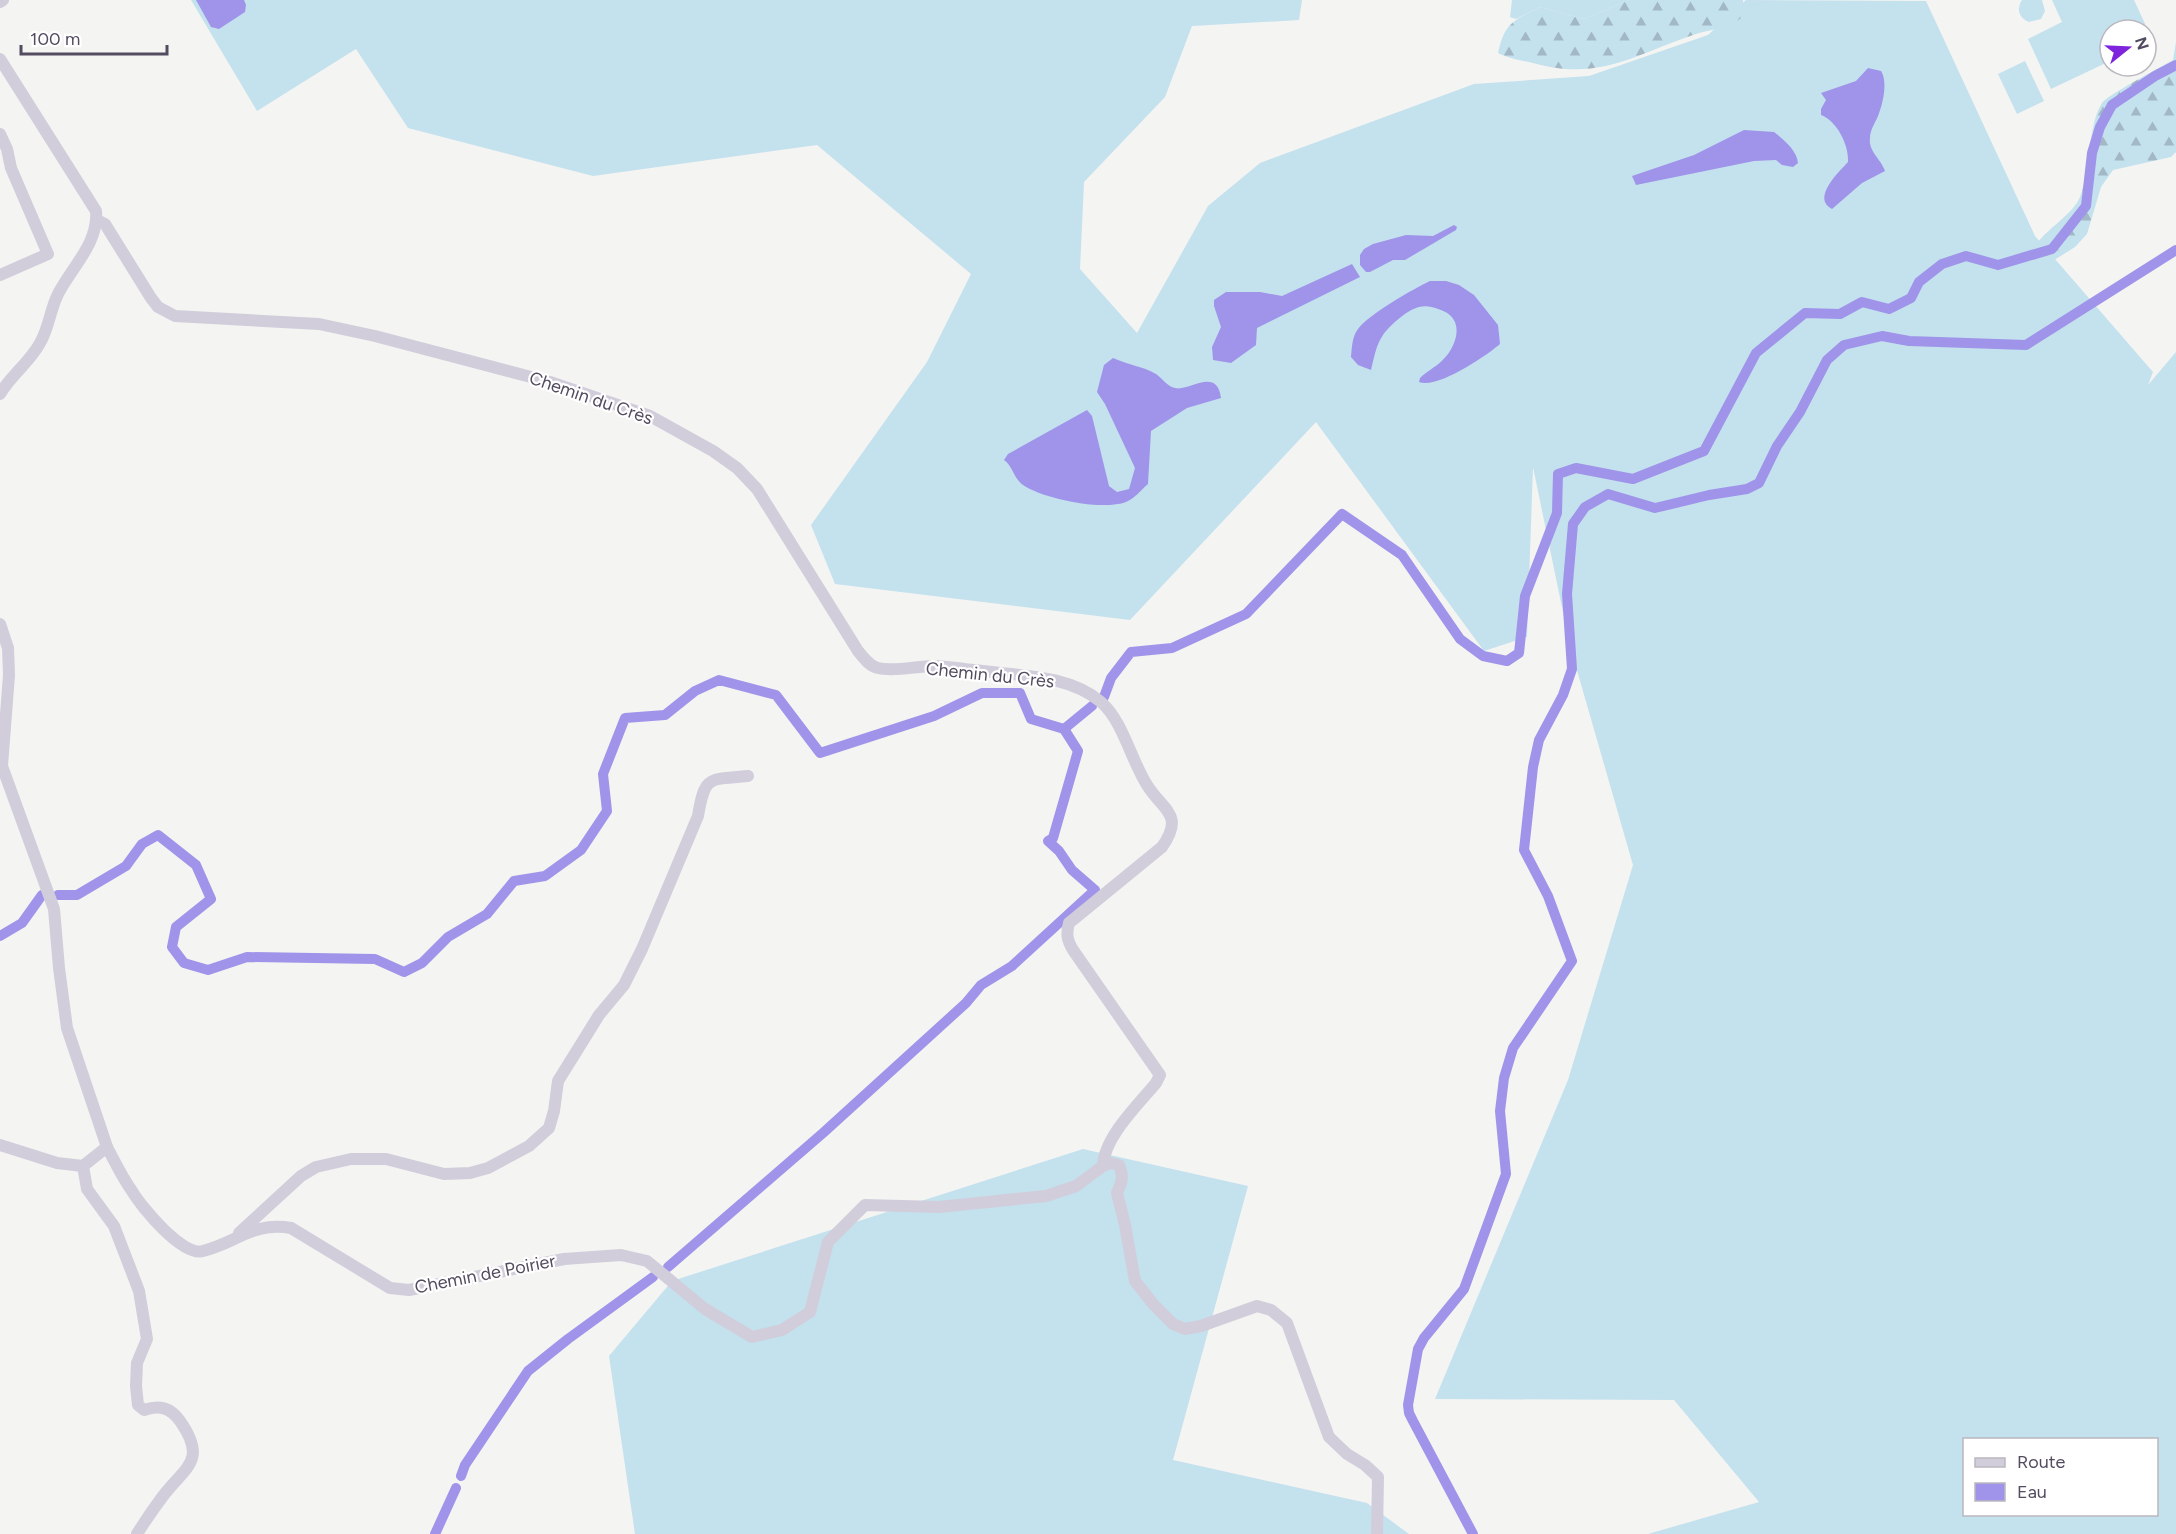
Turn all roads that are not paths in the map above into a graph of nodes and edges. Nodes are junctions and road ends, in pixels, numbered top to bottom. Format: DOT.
graph roads {
  1 [pos="0,59"];
  2 [pos="0,134"];
  3 [pos="97,220"];
  4 [pos="0,275"];
  5 [pos="0,394"];
  6 [pos="0,624"];
  7 [pos="748,776"];
  8 [pos="0,1145"];
  9 [pos="107,1147"];
  10 [pos="83,1166"];
  11 [pos="1103,1166"];
  12 [pos="234,1238"];
  13 [pos="137,1534"];
  14 [pos="1377,1534"];
  1 -- 3 [label="street"];
  2 -- 4 [label="street"];
  3 -- 5 [label="street"];
  3 -- 11 [label="street, Chemin du Crès"];
  6 -- 9 [label="street, Chemin de Poirier"];
  7 -- 12 [label="street"];
  8 -- 10 [label="street"];
  9 -- 10 [label="street"];
  9 -- 12 [label="street, Chemin de Poirier"];
  10 -- 13 [label="street"];
  11 -- 12 [label="street, Chemin de Poirier"];
  11 -- 14 [label="street"];
}
